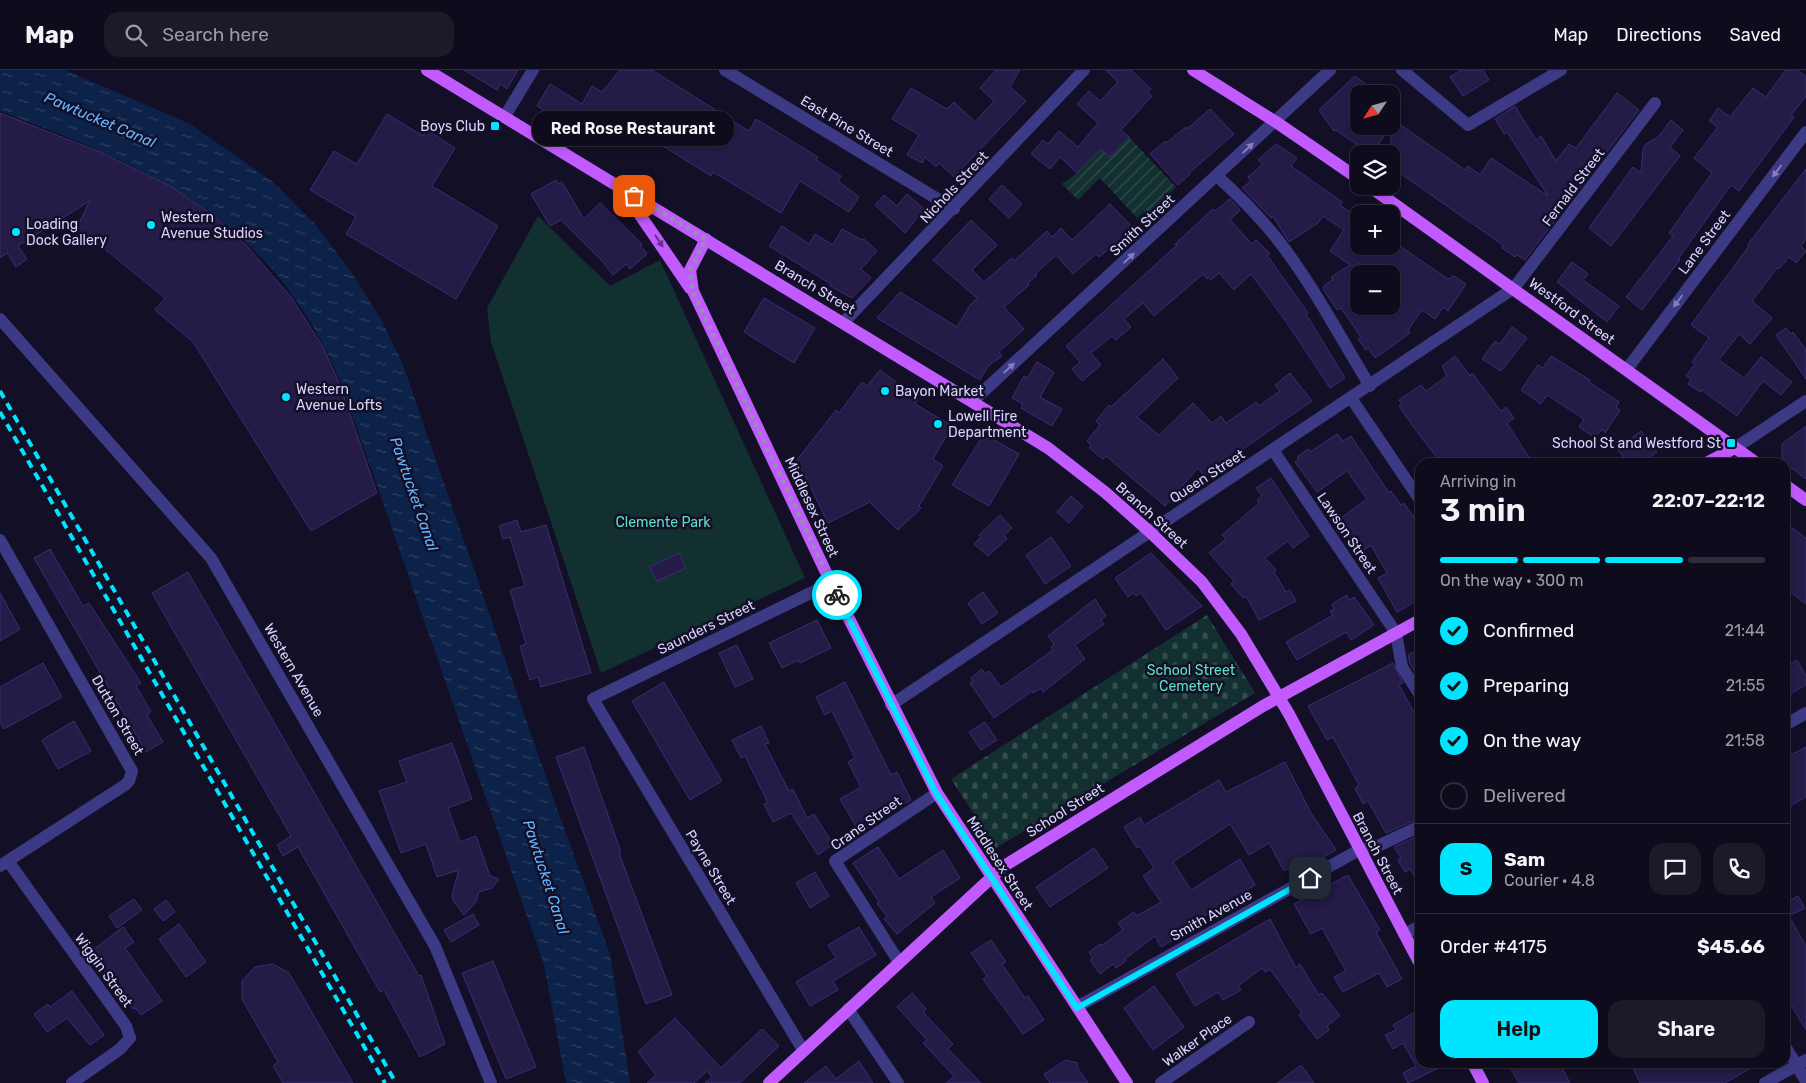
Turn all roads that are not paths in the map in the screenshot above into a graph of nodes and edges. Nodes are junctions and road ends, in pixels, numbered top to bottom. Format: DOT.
graph roads {
  1 [pos="427,70"];
  2 [pos="533,70"];
  3 [pos="725,70"];
  4 [pos="1084,70"];
  5 [pos="1193,70"];
  6 [pos="1330,70"];
  7 [pos="1402,70"];
  8 [pos="1561,70"];
  9 [pos="1656,103"];
  10 [pos="504,116"];
  11 [pos="1276,122"];
  12 [pos="1806,132"];
  13 [pos="1350,173"];
  14 [pos="1217,176"];
  15 [pos="620,187"];
  16 [pos="1382,195"];
  17 [pos="954,208"];
  18 [pos="706,239"];
  19 [pos="1514,288"];
  20 [pos="693,292"];
  21 [pos="0,319"];
  22 [pos="844,322"];
  23 [pos="1626,369"];
  24 [pos="1370,386"];
  25 [pos="1351,398"];
  26 [pos="973,401"];
  27 [pos="1806,401"];
  28 [pos="1735,448"];
  29 [pos="1273,450"];
  30 [pos="1716,458"];
  31 [pos="1749,458"];
  32 [pos="1790,489"];
  33 [pos="1415,493"];
  34 [pos="1806,500"];
  35 [pos="1150,532"];
  36 [pos="0,540"];
  37 [pos="831,583"];
  38 [pos="1415,623"];
  39 [pos="1396,633"];
  40 [pos="1415,687"];
  41 [pos="1279,698"];
  42 [pos="593,699"];
  43 [pos="891,705"];
  44 [pos="1806,713"];
  45 [pos="1790,722"];
  46 [pos="936,793"];
  47 [pos="1415,828"];
  48 [pos="1360,850"];
  49 [pos="4,863"];
  50 [pos="992,877"];
  51 [pos="1415,928"];
  52 [pos="1404,934"];
  53 [pos="1415,955"];
  54 [pos="899,962"];
  55 [pos="848,1008"];
  56 [pos="1077,1008"];
  57 [pos="1249,1022"];
  58 [pos="803,1050"];
  59 [pos="1790,1051"];
  60 [pos="1801,1063"];
  61 [pos="1475,1068"];
  62 [pos="1806,1081"];
  63 [pos="72,1083"];
  64 [pos="491,1083"];
  65 [pos="769,1083"];
  66 [pos="898,1083"];
  67 [pos="1127,1083"];
  68 [pos="1161,1083"];
  69 [pos="1483,1083"];
  70 [pos="1765,1083"];
  1 -- 10 [label="main road"];
  2 -- 10 [label="street"];
  3 -- 17 [label="street, East Pine Street"];
  4 -- 17 [label="street, Nichols Street"];
  5 -- 11 [label="main road"];
  6 -- 11 [label="street, Smith Street"];
  7 -- 8 [label="street"];
  9 -- 19 [label="street, Fernald Street"];
  10 -- 15 [label="main road"];
  11 -- 13 [label="main road"];
  14 -- 11 [label="street, Smith Street, one-way"];
  12 -- 23 [label="street, Lane Street, one-way"];
  14 -- 24 [label="street"];
  26 -- 14 [label="street, Smith Street, one-way"];
  15 -- 18 [label="main road"];
  15 -- 20 [label="main road, one-way"];
  16 -- 19 [label="main road, Westford Street"];
  17 -- 22 [label="street, Nichols Street"];
  18 -- 20 [label="main road, Middlesex Street"];
  18 -- 22 [label="main road, Branch Street"];
  19 -- 23 [label="main road, Westford Street"];
  19 -- 24 [label="street, Queen Street"];
  20 -- 37 [label="main road, Middlesex Street"];
  21 -- 64 [label="street, Western Avenue"];
  22 -- 26 [label="main road, Branch Street"];
  23 -- 28 [label="main road, Westford Street"];
  24 -- 25 [label="street, Queen Street"];
  25 -- 29 [label="street, Queen Street"];
  25 -- 33 [label="street"];
  26 -- 35 [label="main road, Branch Street"];
  27 -- 28 [label="street"];
  28 -- 30 [label="main road"];
  28 -- 31 [label="main road, Westford Street"];
  29 -- 35 [label="street, Queen Street"];
  29 -- 39 [label="street, Lawson Street"];
  32 -- 34 [label="main road"];
  35 -- 41 [label="main road, Branch Street"];
  35 -- 43 [label="street, Queen Street"];
  36 -- 49 [label="street, Dutton Street"];
  37 -- 42 [label="street, Saunders Street"];
  37 -- 43 [label="main road, Middlesex Street"];
  38 -- 39 [label="main road, School Street"];
  39 -- 40 [label="street"];
  39 -- 41 [label="main road, School Street"];
  41 -- 48 [label="main road, Branch Street"];
  41 -- 50 [label="main road, School Street"];
  42 -- 58 [label="street, Payne Street"];
  43 -- 46 [label="main road, Middlesex Street"];
  44 -- 45 [label="street"];
  46 -- 50 [label="main road, Middlesex Street"];
  46 -- 54 [label="street, Crane Street"];
  47 -- 48 [label="street, Smith Avenue"];
  48 -- 52 [label="main road, Branch Street"];
  48 -- 56 [label="street, Smith Avenue"];
  49 -- 63 [label="street, Wiggin Street"];
  50 -- 54 [label="main road, School Street"];
  50 -- 56 [label="main road, Middlesex Street"];
  51 -- 52 [label="street"];
  52 -- 53 [label="main road, Branch Street"];
  54 -- 55 [label="main road, School Street"];
  55 -- 58 [label="main road, School Street"];
  55 -- 66 [label="street"];
  56 -- 67 [label="main road, Middlesex Street"];
  57 -- 68 [label="street, Walker Place"];
  58 -- 65 [label="main road, School Street"];
  59 -- 60 [label="street"];
  60 -- 62 [label="street"];
  60 -- 70 [label="street"];
  61 -- 69 [label="main road"];
}
